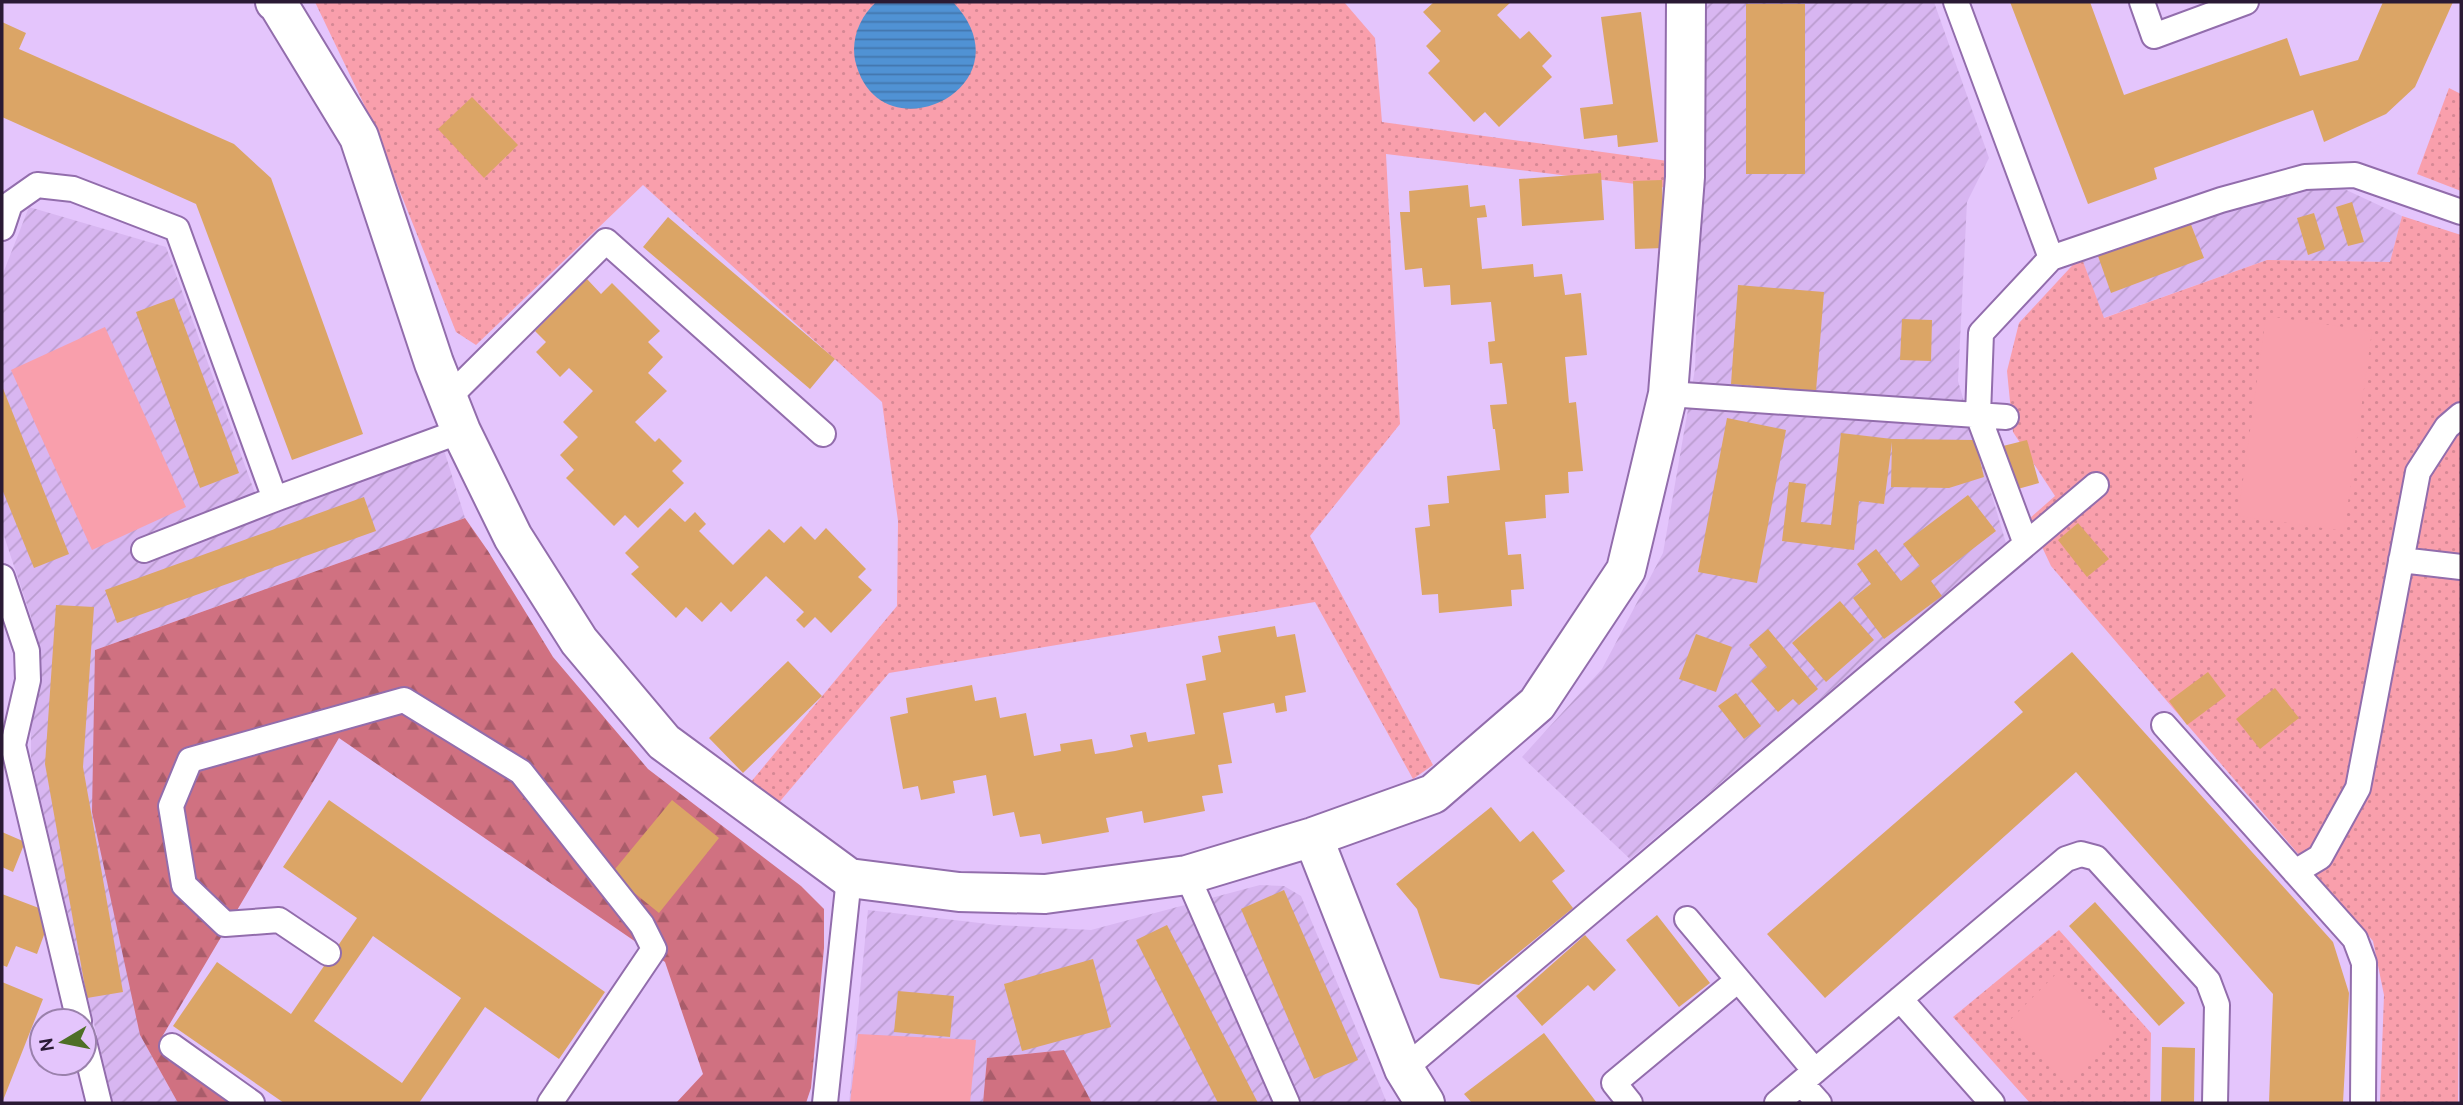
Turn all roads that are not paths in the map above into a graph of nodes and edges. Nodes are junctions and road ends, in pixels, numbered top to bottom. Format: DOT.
graph roads {
  1 [pos="275,2"];
  2 [pos="1686,2"];
  3 [pos="1956,2"];
  4 [pos="2142,2"];
  5 [pos="2246,2"];
  6 [pos="2461,212"];
  7 [pos="2,228"];
  8 [pos="2051,258"];
  9 [pos="1668,394"];
  10 [pos="454,414"];
  11 [pos="1978,415"];
  12 [pos="2461,415"];
  13 [pos="2006,417"];
  14 [pos="823,434"];
  15 [pos="2095,485"];
  16 [pos="275,499"];
  17 [pos="2026,544"];
  18 [pos="144,550"];
  19 [pos="2401,560"];
  20 [pos="2461,567"];
  21 [pos="2,577"];
  22 [pos="2164,725"];
  23 [pos="13,744"];
  24 [pos="2,768"];
  25 [pos="1312,837"];
  26 [pos="2295,872"];
  27 [pos="1187,875"];
  28 [pos="849,878"];
  29 [pos="1687,919"];
  30 [pos="328,953"];
  31 [pos="1738,980"];
  32 [pos="1900,999"];
  33 [pos="76,1007"];
  34 [pos="172,1046"];
  35 [pos="1404,1069"];
  36 [pos="93,1077"];
  37 [pos="1808,1077"];
  38 [pos="557,1101"];
  39 [pos="99,1103"];
  40 [pos="252,1103"];
  41 [pos="825,1103"];
  42 [pos="1287,1103"];
  43 [pos="1425,1103"];
  44 [pos="1630,1103"];
  45 [pos="1777,1103"];
  46 [pos="1819,1103"];
  47 [pos="1992,1103"];
  48 [pos="2214,1103"];
  49 [pos="2363,1103"];
  1 -- 10 [label="street"];
  2 -- 9 [label="street"];
  3 -- 8 [label="lane"];
  4 -- 5 [label="lane"];
  6 -- 8 [label="lane"];
  7 -- 16 [label="lane"];
  8 -- 11 [label="lane"];
  9 -- 11 [label="lane"];
  9 -- 25 [label="street"];
  10 -- 14 [label="lane"];
  10 -- 16 [label="lane"];
  10 -- 28 [label="street"];
  11 -- 13 [label="lane"];
  11 -- 17 [label="lane"];
  12 -- 19 [label="lane"];
  15 -- 17 [label="lane"];
  16 -- 18 [label="lane"];
  17 -- 35 [label="lane"];
  19 -- 20 [label="lane"];
  19 -- 26 [label="lane"];
  21 -- 23 [label="lane"];
  22 -- 26 [label="lane"];
  23 -- 24 [label="lane"];
  23 -- 33 [label="lane"];
  25 -- 27 [label="street"];
  25 -- 35 [label="street"];
  26 -- 49 [label="lane"];
  27 -- 28 [label="street"];
  27 -- 42 [label="lane"];
  28 -- 41 [label="lane"];
  29 -- 31 [label="lane"];
  30 -- 38 [label="lane"];
  31 -- 37 [label="lane"];
  31 -- 44 [label="lane"];
  32 -- 37 [label="lane"];
  32 -- 47 [label="lane"];
  32 -- 48 [label="lane"];
  34 -- 40 [label="lane"];
  35 -- 43 [label="street"];
  36 -- 39 [label="lane"];
  37 -- 45 [label="lane"];
  37 -- 46 [label="lane"];
}
